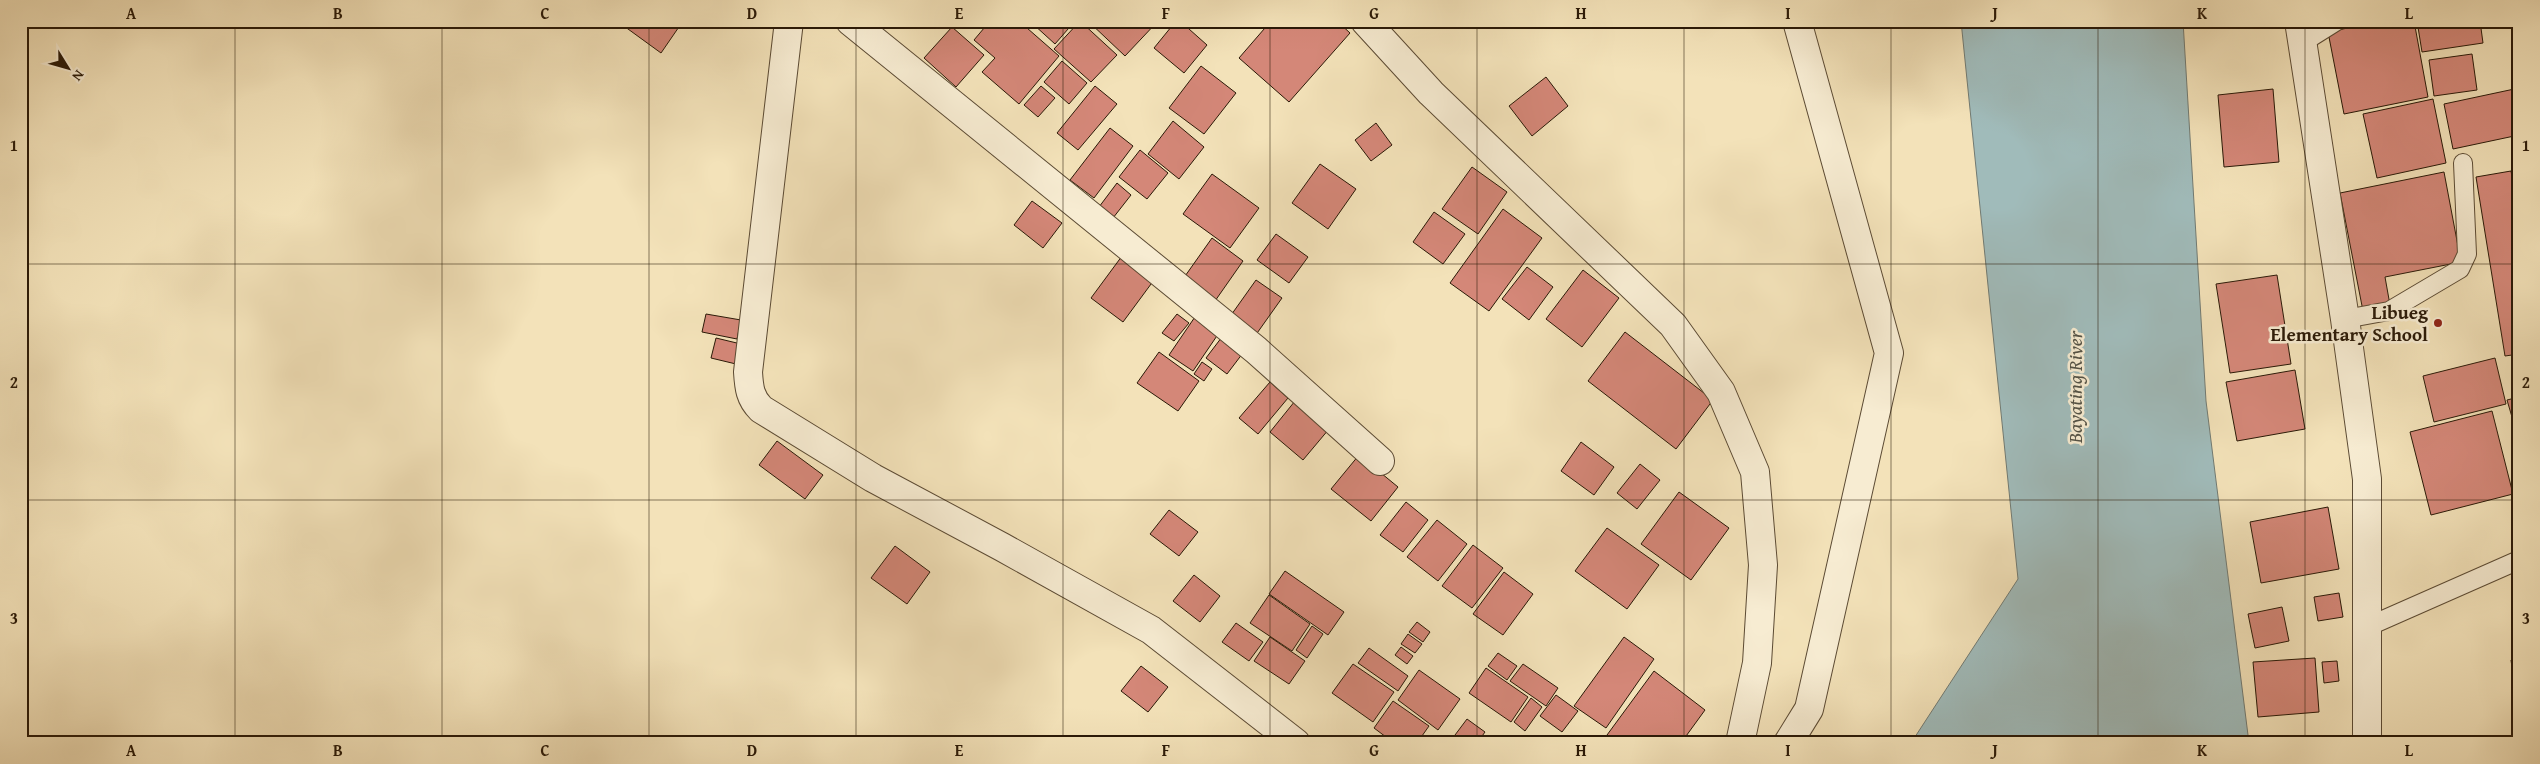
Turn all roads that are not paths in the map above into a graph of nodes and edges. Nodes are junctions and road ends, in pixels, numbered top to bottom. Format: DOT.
graph roads {
  1 [pos="789,21"];
  2 [pos="850,21"];
  3 [pos="1365,21"];
  4 [pos="1797,21"];
  5 [pos="2337,21"];
  6 [pos="2300,32"];
  7 [pos="2463,163"];
  8 [pos="2345,319"];
  9 [pos="1380,462"];
  10 [pos="2519,560"];
  11 [pos="2367,627"];
  12 [pos="1296,743"];
  13 [pos="1740,743"];
  14 [pos="1788,743"];
  15 [pos="2367,743"];
  1 -- 12 [label="street"];
  2 -- 9 [label="street"];
  3 -- 13 [label="street"];
  4 -- 14 [label="street"];
  5 -- 6 [label="lane"];
  6 -- 8 [label="street"];
  7 -- 8 [label="lane"];
  8 -- 11 [label="street"];
  10 -- 11 [label="lane"];
  11 -- 15 [label="street"];
}
